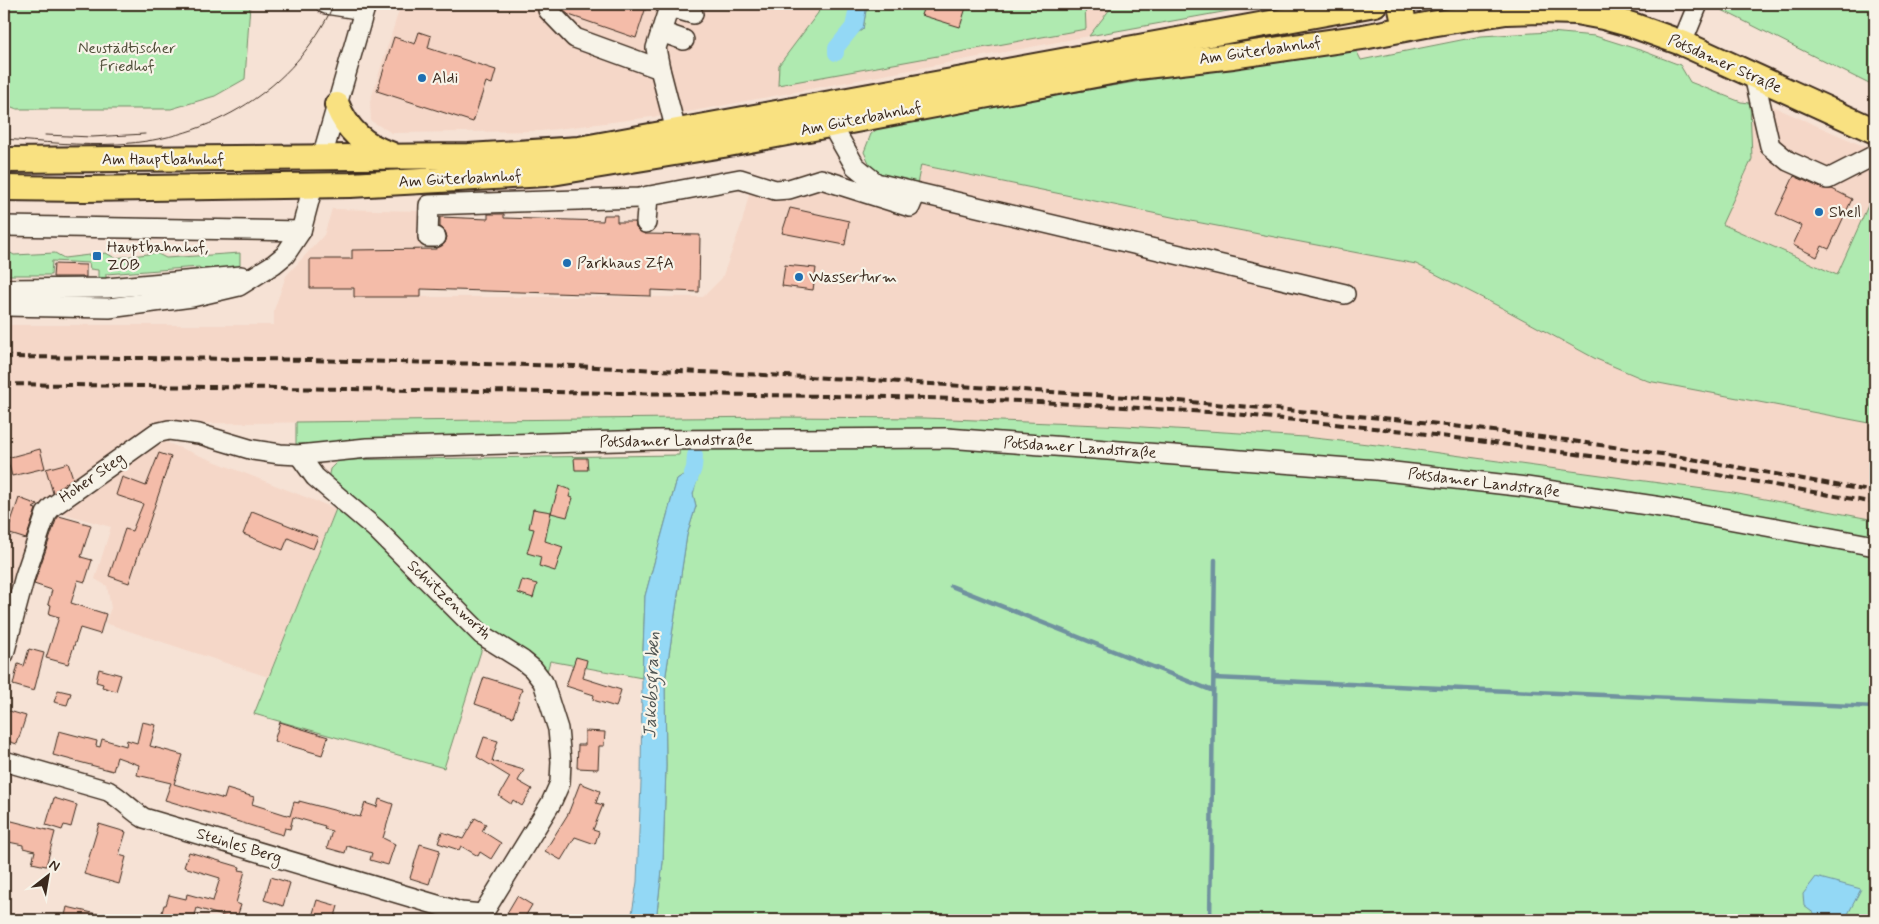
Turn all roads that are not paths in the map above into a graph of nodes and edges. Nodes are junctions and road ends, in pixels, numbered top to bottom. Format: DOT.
graph roads {
  1 [pos="326,4"];
  2 [pos="1375,4"];
  3 [pos="1400,4"];
  4 [pos="1536,4"];
  5 [pos="1698,4"];
  6 [pos="670,5"];
  7 [pos="365,7"];
  8 [pos="1571,8"];
  9 [pos="548,10"];
  10 [pos="693,14"];
  11 [pos="1405,28"];
  12 [pos="661,32"];
  13 [pos="684,40"];
  14 [pos="1682,43"];
  15 [pos="660,69"];
  16 [pos="1754,76"];
  17 [pos="337,105"];
  18 [pos="829,114"];
  19 [pos="676,131"];
  20 [pos="1875,131"];
  21 [pos="1875,155"];
  22 [pos="409,156"];
  23 [pos="322,157"];
  24 [pos="4,160"];
  25 [pos="313,186"];
  26 [pos="4,188"];
  27 [pos="916,193"];
  28 [pos="648,196"];
  29 [pos="646,222"];
  30 [pos="4,226"];
  31 [pos="301,231"];
  32 [pos="436,237"];
  33 [pos="259,274"];
  34 [pos="4,289"];
  35 [pos="1345,294"];
  36 [pos="4,306"];
  37 [pos="280,454"];
  38 [pos="299,455"];
  39 [pos="1875,546"];
  40 [pos="4,654"];
  41 [pos="4,761"];
  42 [pos="481,917"];
  1 -- 7 [label="street"];
  2 -- 18 [label="main road, Am Güterbahnhof"];
  3 -- 11 [label="main road"];
  4 -- 8 [label="main road, Potsdamer Straße"];
  5 -- 14 [label="street"];
  6 -- 10 [label="street"];
  6 -- 12 [label="street"];
  7 -- 17 [label="street"];
  8 -- 11 [label="main road, Potsdamer Straße"];
  8 -- 14 [label="main road, Potsdamer Straße"];
  9 -- 15 [label="street"];
  11 -- 18 [label="main road, Am Güterbahnhof"];
  12 -- 13 [label="street"];
  12 -- 15 [label="street"];
  14 -- 16 [label="main road, Potsdamer Straße"];
  15 -- 19 [label="street"];
  16 -- 20 [label="main road, Potsdamer Straße"];
  16 -- 21 [label="street"];
  17 -- 22 [label="main road"];
  17 -- 23 [label="street"];
  18 -- 19 [label="main road, Am Güterbahnhof"];
  18 -- 25 [label="main road, Am Güterbahnhof"];
  18 -- 27 [label="street"];
  19 -- 22 [label="main road, Am Güterbahnhof"];
  22 -- 23 [label="main road, Am Güterbahnhof"];
  23 -- 24 [label="main road, Am Hauptbahnhof"];
  23 -- 25 [label="main road"];
  25 -- 26 [label="main road, Am Hauptbahnhof"];
  25 -- 31 [label="street"];
  27 -- 28 [label="street"];
  27 -- 35 [label="street"];
  28 -- 29 [label="street"];
  28 -- 32 [label="street"];
  30 -- 31 [label="street"];
  31 -- 33 [label="street"];
  33 -- 34 [label="street"];
  33 -- 36 [label="street"];
  37 -- 38 [label="street, Potsdamer Landstraße"];
  37 -- 40 [label="street, Hoher Steg"];
  38 -- 39 [label="street, Potsdamer Landstraße"];
  38 -- 42 [label="street, Schützenworth"];
  41 -- 42 [label="street, Steinles Berg"];
}
